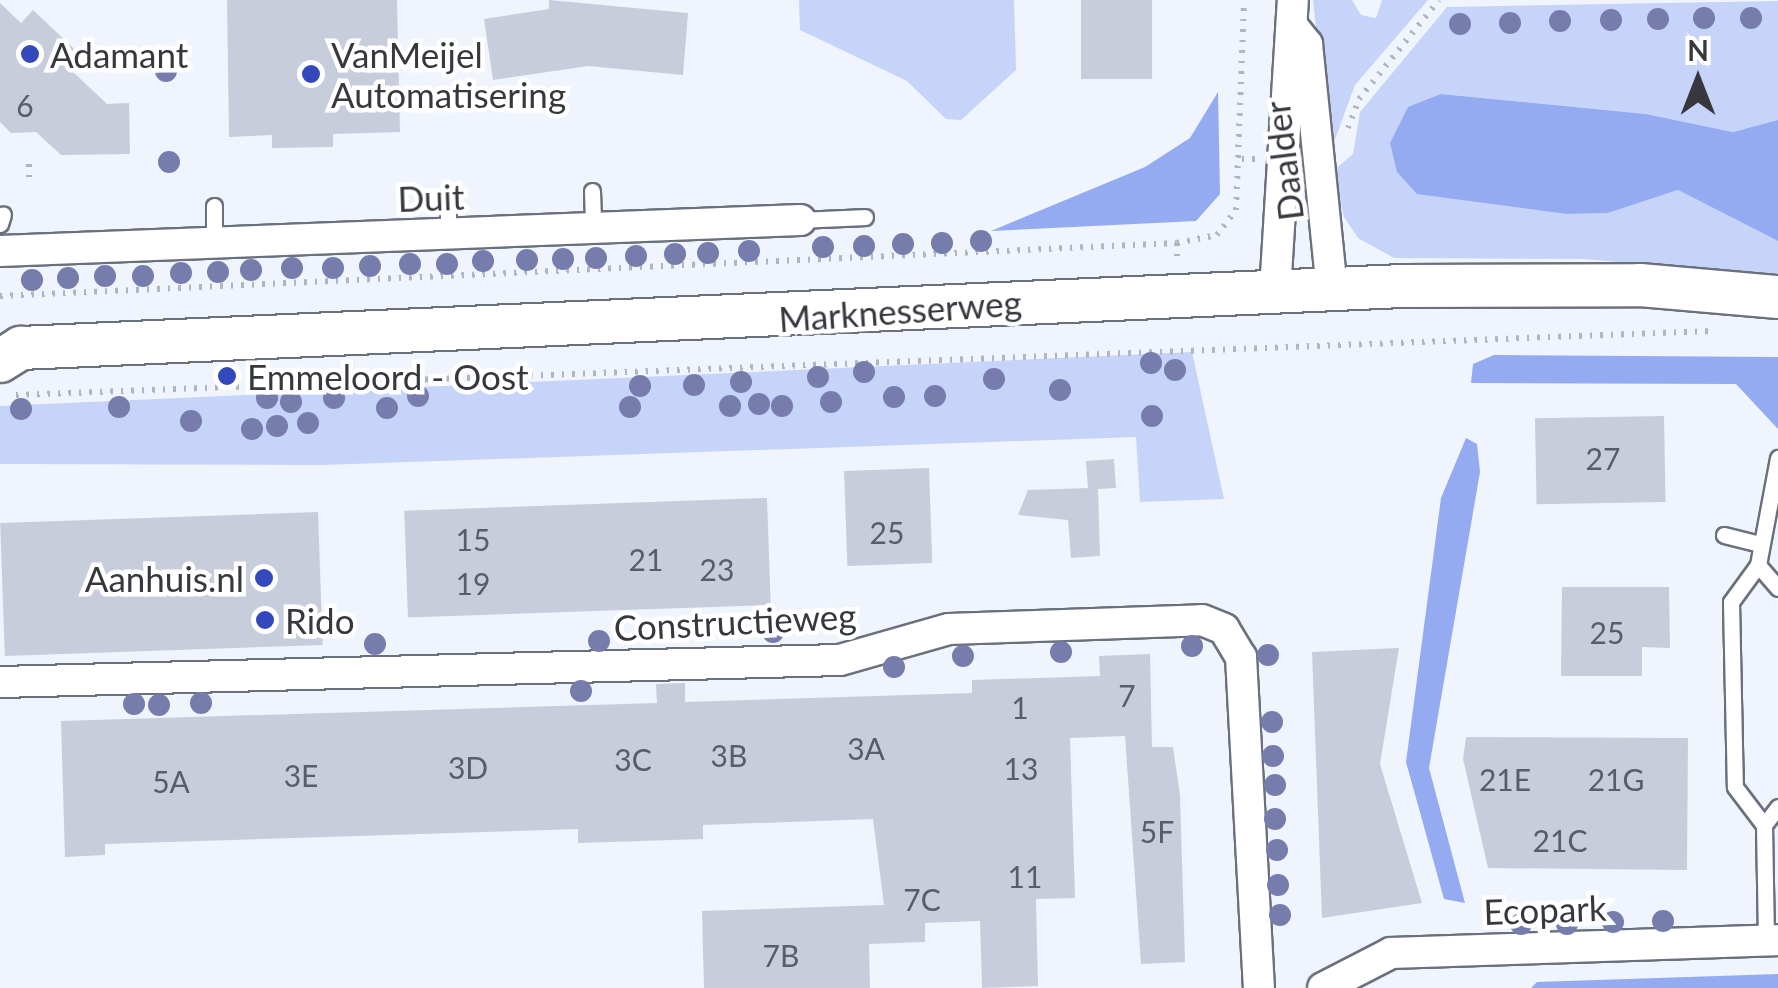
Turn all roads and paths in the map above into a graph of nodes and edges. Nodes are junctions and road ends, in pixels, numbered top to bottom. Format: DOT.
graph roads {
  1 [pos="1244,0"];
  2 [pos="1439,0"];
  3 [pos="1294,14"];
  4 [pos="1346,140"];
  5 [pos="29,164"];
  6 [pos="29,179"];
  7 [pos="592,192"];
  8 [pos="448,197"];
  9 [pos="214,206"];
  10 [pos="865,217"];
  11 [pos="800,220"];
  12 [pos="594,228"];
  13 [pos="448,234"];
  14 [pos="214,243"];
  15 [pos="0,251"];
  16 [pos="1332,290"];
  17 [pos="1275,292"];
  18 [pos="0,296"];
  19 [pos="1778,296"];
  20 [pos="1724,332"];
  21 [pos="7,348"];
  22 [pos="0,396"];
  23 [pos="1778,458"];
  24 [pos="1724,535"];
  25 [pos="1760,544"];
  26 [pos="1758,565"];
  27 [pos="1778,588"];
  28 [pos="0,682"];
  29 [pos="1778,807"];
  30 [pos="1764,825"];
  31 [pos="1772,940"];
  32 [pos="1258,988"];
  33 [pos="1323,988"];
  1 -- 18 [label="path"];
  2 -- 4 [label="path"];
  3 -- 16 [label="street, Daalder"];
  3 -- 17 [label="street, Daalder"];
  5 -- 6 [label="path"];
  7 -- 12 [label="lane"];
  8 -- 13 [label="lane"];
  9 -- 14 [label="lane"];
  10 -- 11 [label="lane, Duit"];
  11 -- 12 [label="street, Duit"];
  12 -- 13 [label="street, Duit"];
  13 -- 14 [label="street, Duit"];
  14 -- 15 [label="street, Duit"];
  16 -- 17 [label="main road, Marknesserweg"];
  16 -- 19 [label="main road, Marknesserweg"];
  17 -- 21 [label="main road, Marknesserweg"];
  20 -- 22 [label="path"];
  23 -- 25 [label="lane"];
  24 -- 25 [label="lane"];
  25 -- 26 [label="lane"];
  26 -- 27 [label="lane"];
  26 -- 30 [label="lane"];
  28 -- 32 [label="street, Constructieweg"];
  29 -- 30 [label="lane"];
  30 -- 31 [label="lane"];
  31 -- 33 [label="street, Ecopark"];
}
